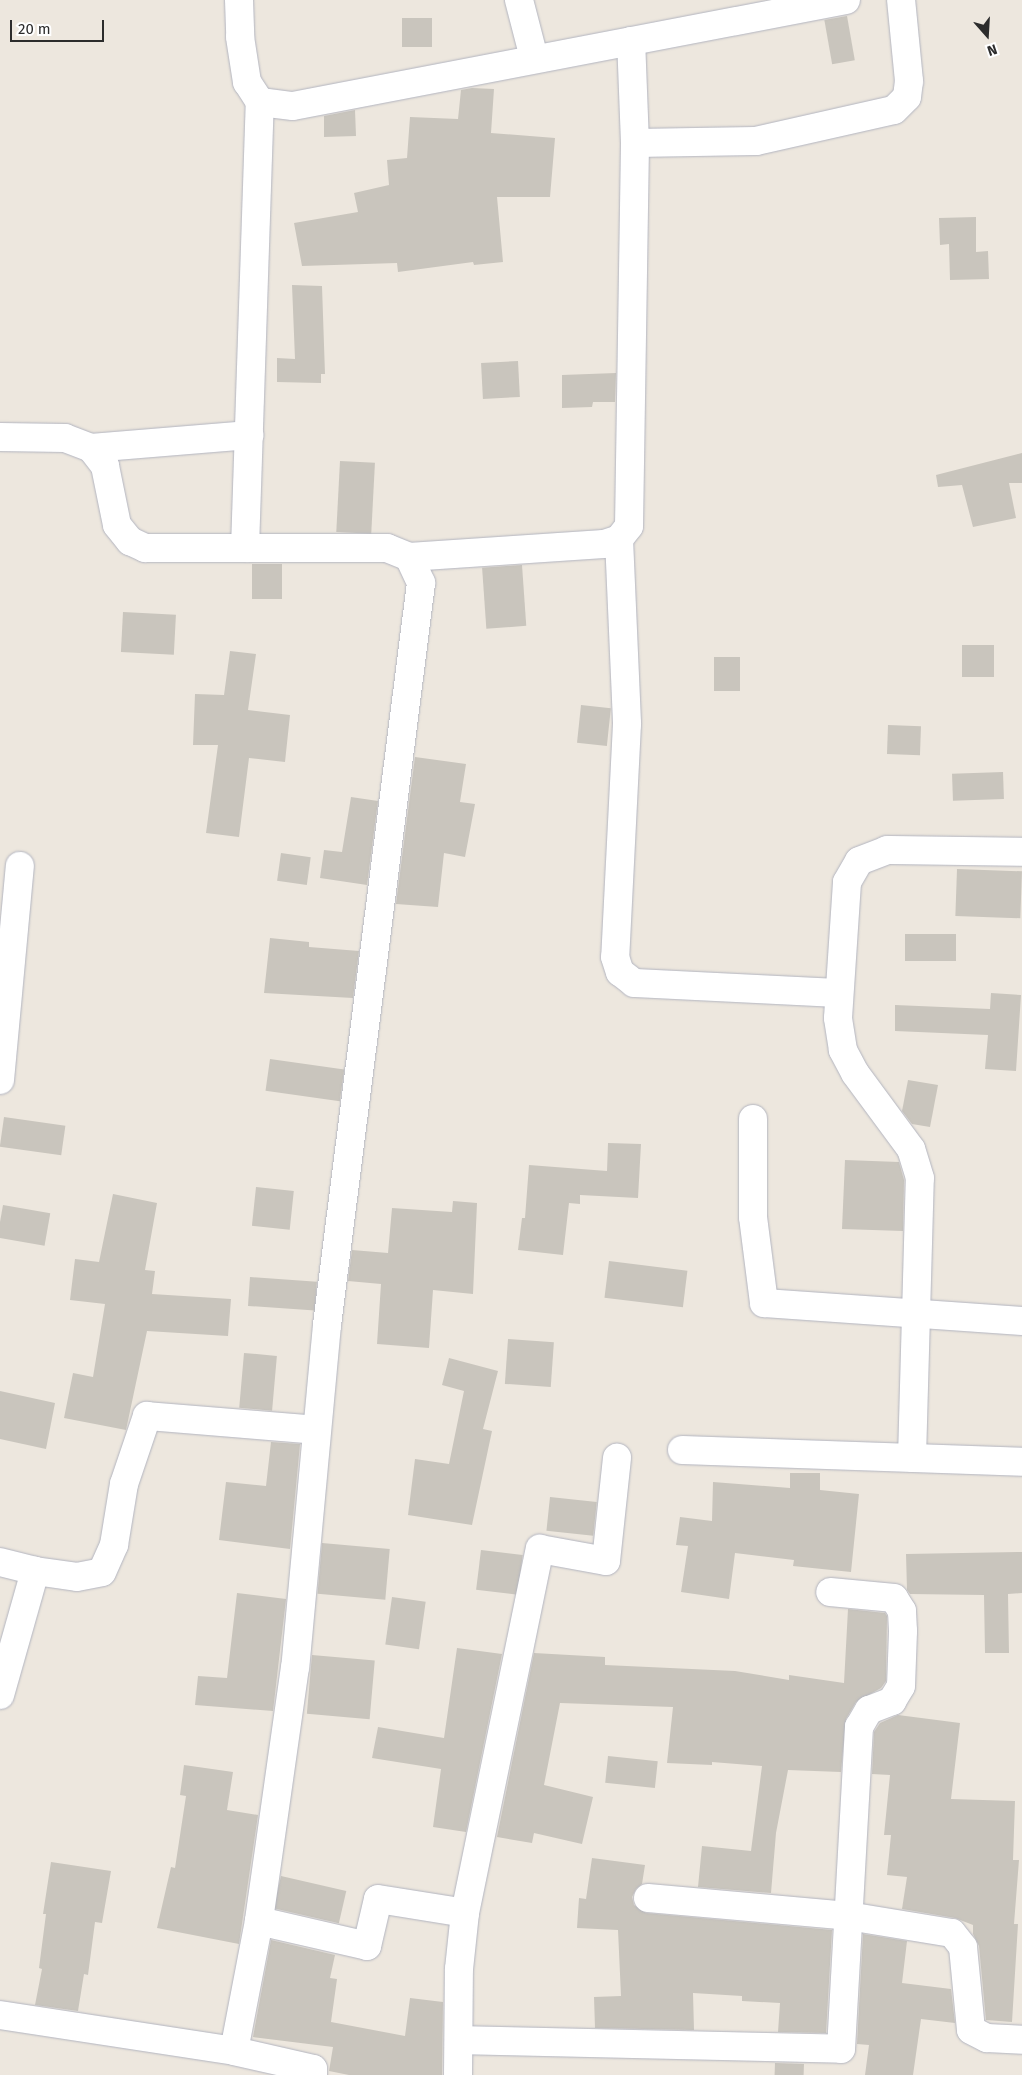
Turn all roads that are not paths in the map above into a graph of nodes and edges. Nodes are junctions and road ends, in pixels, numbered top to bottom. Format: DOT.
graph roads {
  1 [pos="239,0"];
  2 [pos="519,0"];
  3 [pos="846,0"];
  4 [pos="901,0"];
  5 [pos="734,10"];
  6 [pos="631,41"];
  7 [pos="534,58"];
  8 [pos="260,102"];
  9 [pos="635,143"];
  10 [pos="249,435"];
  11 [pos="0,437"];
  12 [pos="91,448"];
  13 [pos="619,539"];
  14 [pos="245,548"];
  15 [pos="409,557"];
  16 [pos="1022,852"];
  17 [pos="20,866"];
  18 [pos="840,993"];
  19 [pos="0,1080"];
  20 [pos="753,1119"];
  21 [pos="917,1316"];
  22 [pos="1022,1321"];
  23 [pos="316,1430"];
  24 [pos="682,1450"];
  25 [pos="617,1458"];
  26 [pos="912,1458"];
  27 [pos="1022,1462"];
  28 [pos="0,1562"];
  29 [pos="35,1572"];
  30 [pos="830,1592"];
  31 [pos="0,1695"];
  32 [pos="648,1898"];
  33 [pos="465,1913"];
  34 [pos="848,1916"];
  35 [pos="259,1921"];
  36 [pos="0,2014"];
  37 [pos="459,2040"];
  38 [pos="1022,2040"];
  39 [pos="234,2051"];
  40 [pos="313,2075"];
  41 [pos="458,2075"];
  1 -- 8 [label="street"];
  2 -- 7 [label="street"];
  3 -- 5 [label="street"];
  4 -- 9 [label="street"];
  5 -- 6 [label="street"];
  6 -- 7 [label="street"];
  6 -- 9 [label="street"];
  7 -- 8 [label="street"];
  8 -- 10 [label="street"];
  9 -- 13 [label="street"];
  10 -- 12 [label="street"];
  10 -- 14 [label="street"];
  11 -- 12 [label="street"];
  12 -- 14 [label="street"];
  13 -- 15 [label="street"];
  13 -- 18 [label="street"];
  14 -- 15 [label="street"];
  15 -- 23 [label="street"];
  16 -- 18 [label="street"];
  17 -- 19 [label="street"];
  18 -- 21 [label="street"];
  20 -- 21 [label="street"];
  21 -- 22 [label="street"];
  21 -- 26 [label="street"];
  23 -- 29 [label="street"];
  23 -- 35 [label="street"];
  24 -- 26 [label="street"];
  25 -- 33 [label="street"];
  26 -- 27 [label="street"];
  28 -- 29 [label="street"];
  29 -- 31 [label="street"];
  30 -- 34 [label="street"];
  32 -- 34 [label="street"];
  33 -- 35 [label="street"];
  33 -- 37 [label="street"];
  34 -- 37 [label="street"];
  34 -- 38 [label="street"];
  35 -- 39 [label="street"];
  36 -- 39 [label="street"];
  37 -- 41 [label="street"];
  39 -- 40 [label="street"];
}
